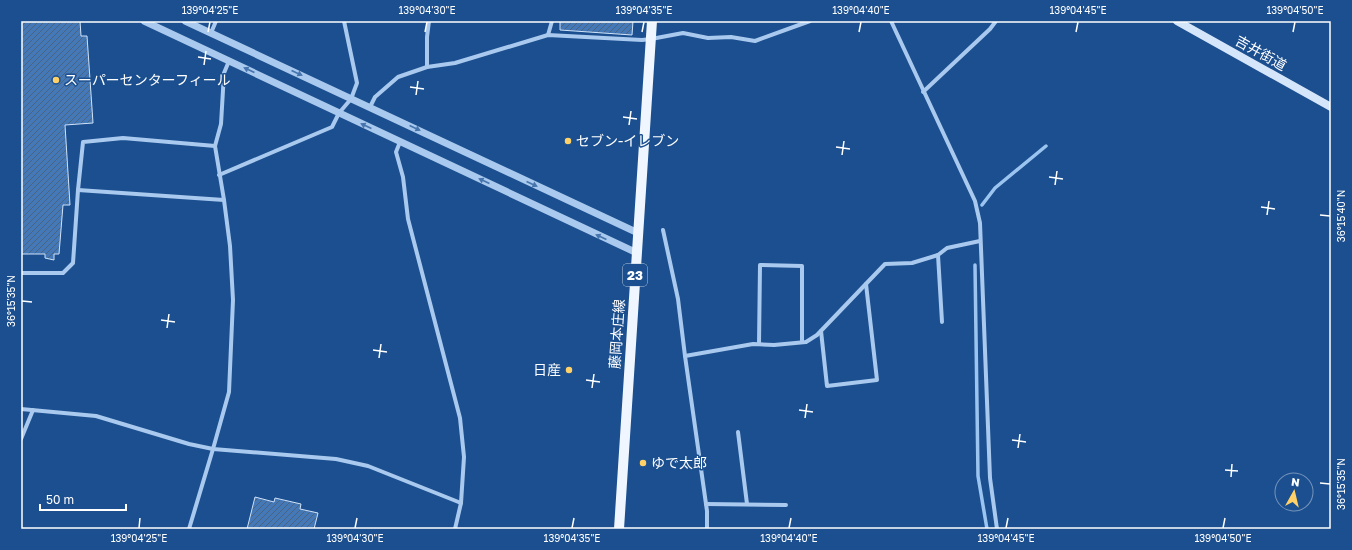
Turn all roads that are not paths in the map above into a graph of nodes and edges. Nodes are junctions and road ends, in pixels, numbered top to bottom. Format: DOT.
graph roads {
  1 [pos="144,21"];
  2 [pos="186,21"];
  3 [pos="216,21"];
  4 [pos="344,21"];
  5 [pos="429,21"];
  6 [pos="552,21"];
  7 [pos="652,21"];
  8 [pos="810,21"];
  9 [pos="891,21"];
  10 [pos="996,21"];
  11 [pos="1177,21"];
  12 [pos="212,33"];
  13 [pos="548,35"];
  14 [pos="651,39"];
  15 [pos="229,61"];
  16 [pos="427,67"];
  17 [pos="923,92"];
  18 [pos="351,99"];
  19 [pos="370,107"];
  20 [pos="1331,107"];
  21 [pos="339,113"];
  22 [pos="400,142"];
  23 [pos="215,146"];
  24 [pos="219,175"];
  25 [pos="78,190"];
  26 [pos="224,200"];
  27 [pos="663,230"];
  28 [pos="638,233"];
  29 [pos="980,241"];
  30 [pos="637,253"];
  31 [pos="938,255"];
  32 [pos="21,273"];
  33 [pos="866,284"];
  34 [pos="942,322"];
  35 [pos="821,330"];
  36 [pos="802,342"];
  37 [pos="759,344"];
  38 [pos="685,356"];
  39 [pos="21,409"];
  40 [pos="33,410"];
  41 [pos="738,432"];
  42 [pos="21,439"];
  43 [pos="213,449"];
  44 [pos="461,503"];
  45 [pos="706,504"];
  46 [pos="747,504"];
  47 [pos="786,505"];
  48 [pos="189,529"];
  49 [pos="455,529"];
  50 [pos="619,529"];
  51 [pos="706,529"];
  52 [pos="997,529"];
  1 -- 15 [label="street"];
  2 -- 12 [label="street"];
  3 -- 12 [label="street"];
  4 -- 18 [label="street"];
  5 -- 16 [label="street"];
  6 -- 13 [label="street"];
  7 -- 14 [label="main road, 藤岡本庄線 / 23"];
  8 -- 14 [label="street"];
  9 -- 17 [label="street"];
  10 -- 17 [label="street"];
  11 -- 20 [label="main road, 吉井街道"];
  12 -- 18 [label="street, one-way"];
  13 -- 14 [label="street"];
  13 -- 16 [label="street"];
  14 -- 28 [label="main road, 藤岡本庄線 / 23"];
  21 -- 15 [label="street, one-way"];
  15 -- 23 [label="street"];
  16 -- 19 [label="street"];
  17 -- 29 [label="street"];
  18 -- 19 [label="street"];
  18 -- 21 [label="street"];
  19 -- 28 [label="street, one-way"];
  22 -- 21 [label="street, one-way"];
  21 -- 24 [label="street"];
  30 -- 22 [label="street, one-way"];
  22 -- 44 [label="street"];
  23 -- 24 [label="street"];
  23 -- 25 [label="street"];
  24 -- 26 [label="street"];
  25 -- 26 [label="street"];
  25 -- 32 [label="street"];
  26 -- 43 [label="street"];
  27 -- 38 [label="street"];
  28 -- 30 [label="main road, 藤岡本庄線 / 23"];
  29 -- 31 [label="street"];
  29 -- 52 [label="street"];
  30 -- 50 [label="main road, 藤岡本庄線 / 23"];
  31 -- 33 [label="street"];
  31 -- 34 [label="street"];
  33 -- 35 [label="street"];
  33 -- 35 [label="street"];
  35 -- 36 [label="street"];
  36 -- 37 [label="street"];
  36 -- 37 [label="street"];
  37 -- 38 [label="street"];
  38 -- 45 [label="street"];
  39 -- 40 [label="street"];
  40 -- 42 [label="street"];
  40 -- 43 [label="street"];
  41 -- 46 [label="street"];
  43 -- 44 [label="street"];
  43 -- 48 [label="street"];
  44 -- 49 [label="street"];
  45 -- 46 [label="street"];
  45 -- 51 [label="street"];
  46 -- 47 [label="street"];
}
